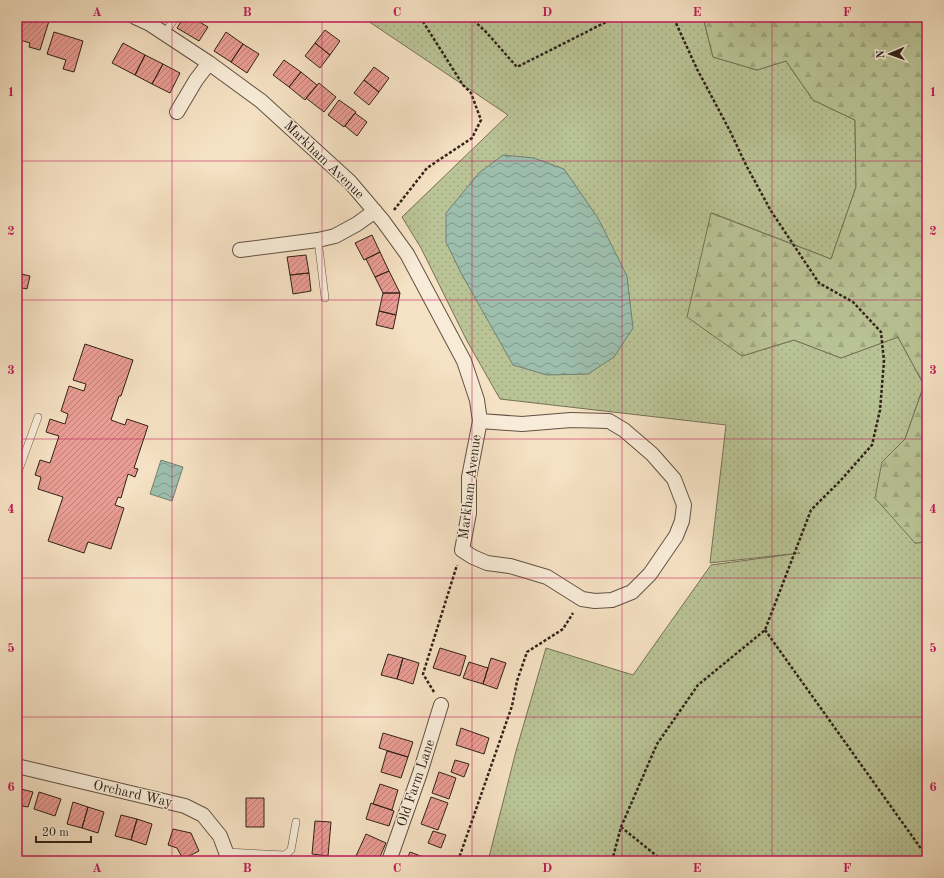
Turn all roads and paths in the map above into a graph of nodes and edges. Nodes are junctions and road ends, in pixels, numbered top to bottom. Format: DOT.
graph roads {
  1 [pos="135,17"];
  2 [pos="176,17"];
  3 [pos="420,17"];
  4 [pos="470,17"];
  5 [pos="616,17"];
  6 [pos="676,17"];
  7 [pos="164,34"];
  8 [pos="209,63"];
  9 [pos="177,112"];
  10 [pos="379,216"];
  11 [pos="318,240"];
  12 [pos="240,250"];
  13 [pos="326,298"];
  14 [pos="38,417"];
  15 [pos="480,421"];
  16 [pos="17,475"];
  17 [pos="462,550"];
  18 [pos="582,599"];
  19 [pos="765,630"];
  20 [pos="441,705"];
  21 [pos="17,768"];
  22 [pos="296,822"];
  23 [pos="621,827"];
  24 [pos="226,857"];
  25 [pos="927,857"];
  26 [pos="389,861"];
  27 [pos="458,861"];
  28 [pos="612,861"];
  29 [pos="663,861"];
  1 -- 7 [label="street, Markham Avenue"];
  2 -- 7 [label="lane"];
  3 -- 10 [label="path"];
  4 -- 5 [label="path"];
  6 -- 19 [label="path"];
  7 -- 8 [label="street, Markham Avenue"];
  8 -- 9 [label="street"];
  8 -- 10 [label="street, Markham Avenue"];
  10 -- 11 [label="street"];
  10 -- 15 [label="street, Markham Avenue"];
  11 -- 12 [label="street"];
  11 -- 13 [label="lane"];
  14 -- 16 [label="lane"];
  15 -- 17 [label="street, Markham Avenue"];
  15 -- 18 [label="street, Markham Avenue"];
  17 -- 18 [label="street, Markham Avenue"];
  17 -- 20 [label="path"];
  18 -- 27 [label="path"];
  19 -- 23 [label="path"];
  19 -- 25 [label="path"];
  20 -- 26 [label="street, Old Farm Lane"];
  21 -- 24 [label="street, Orchard Way"];
  22 -- 24 [label="lane, Orchard Way"];
  23 -- 28 [label="path"];
  23 -- 29 [label="path"];
}
